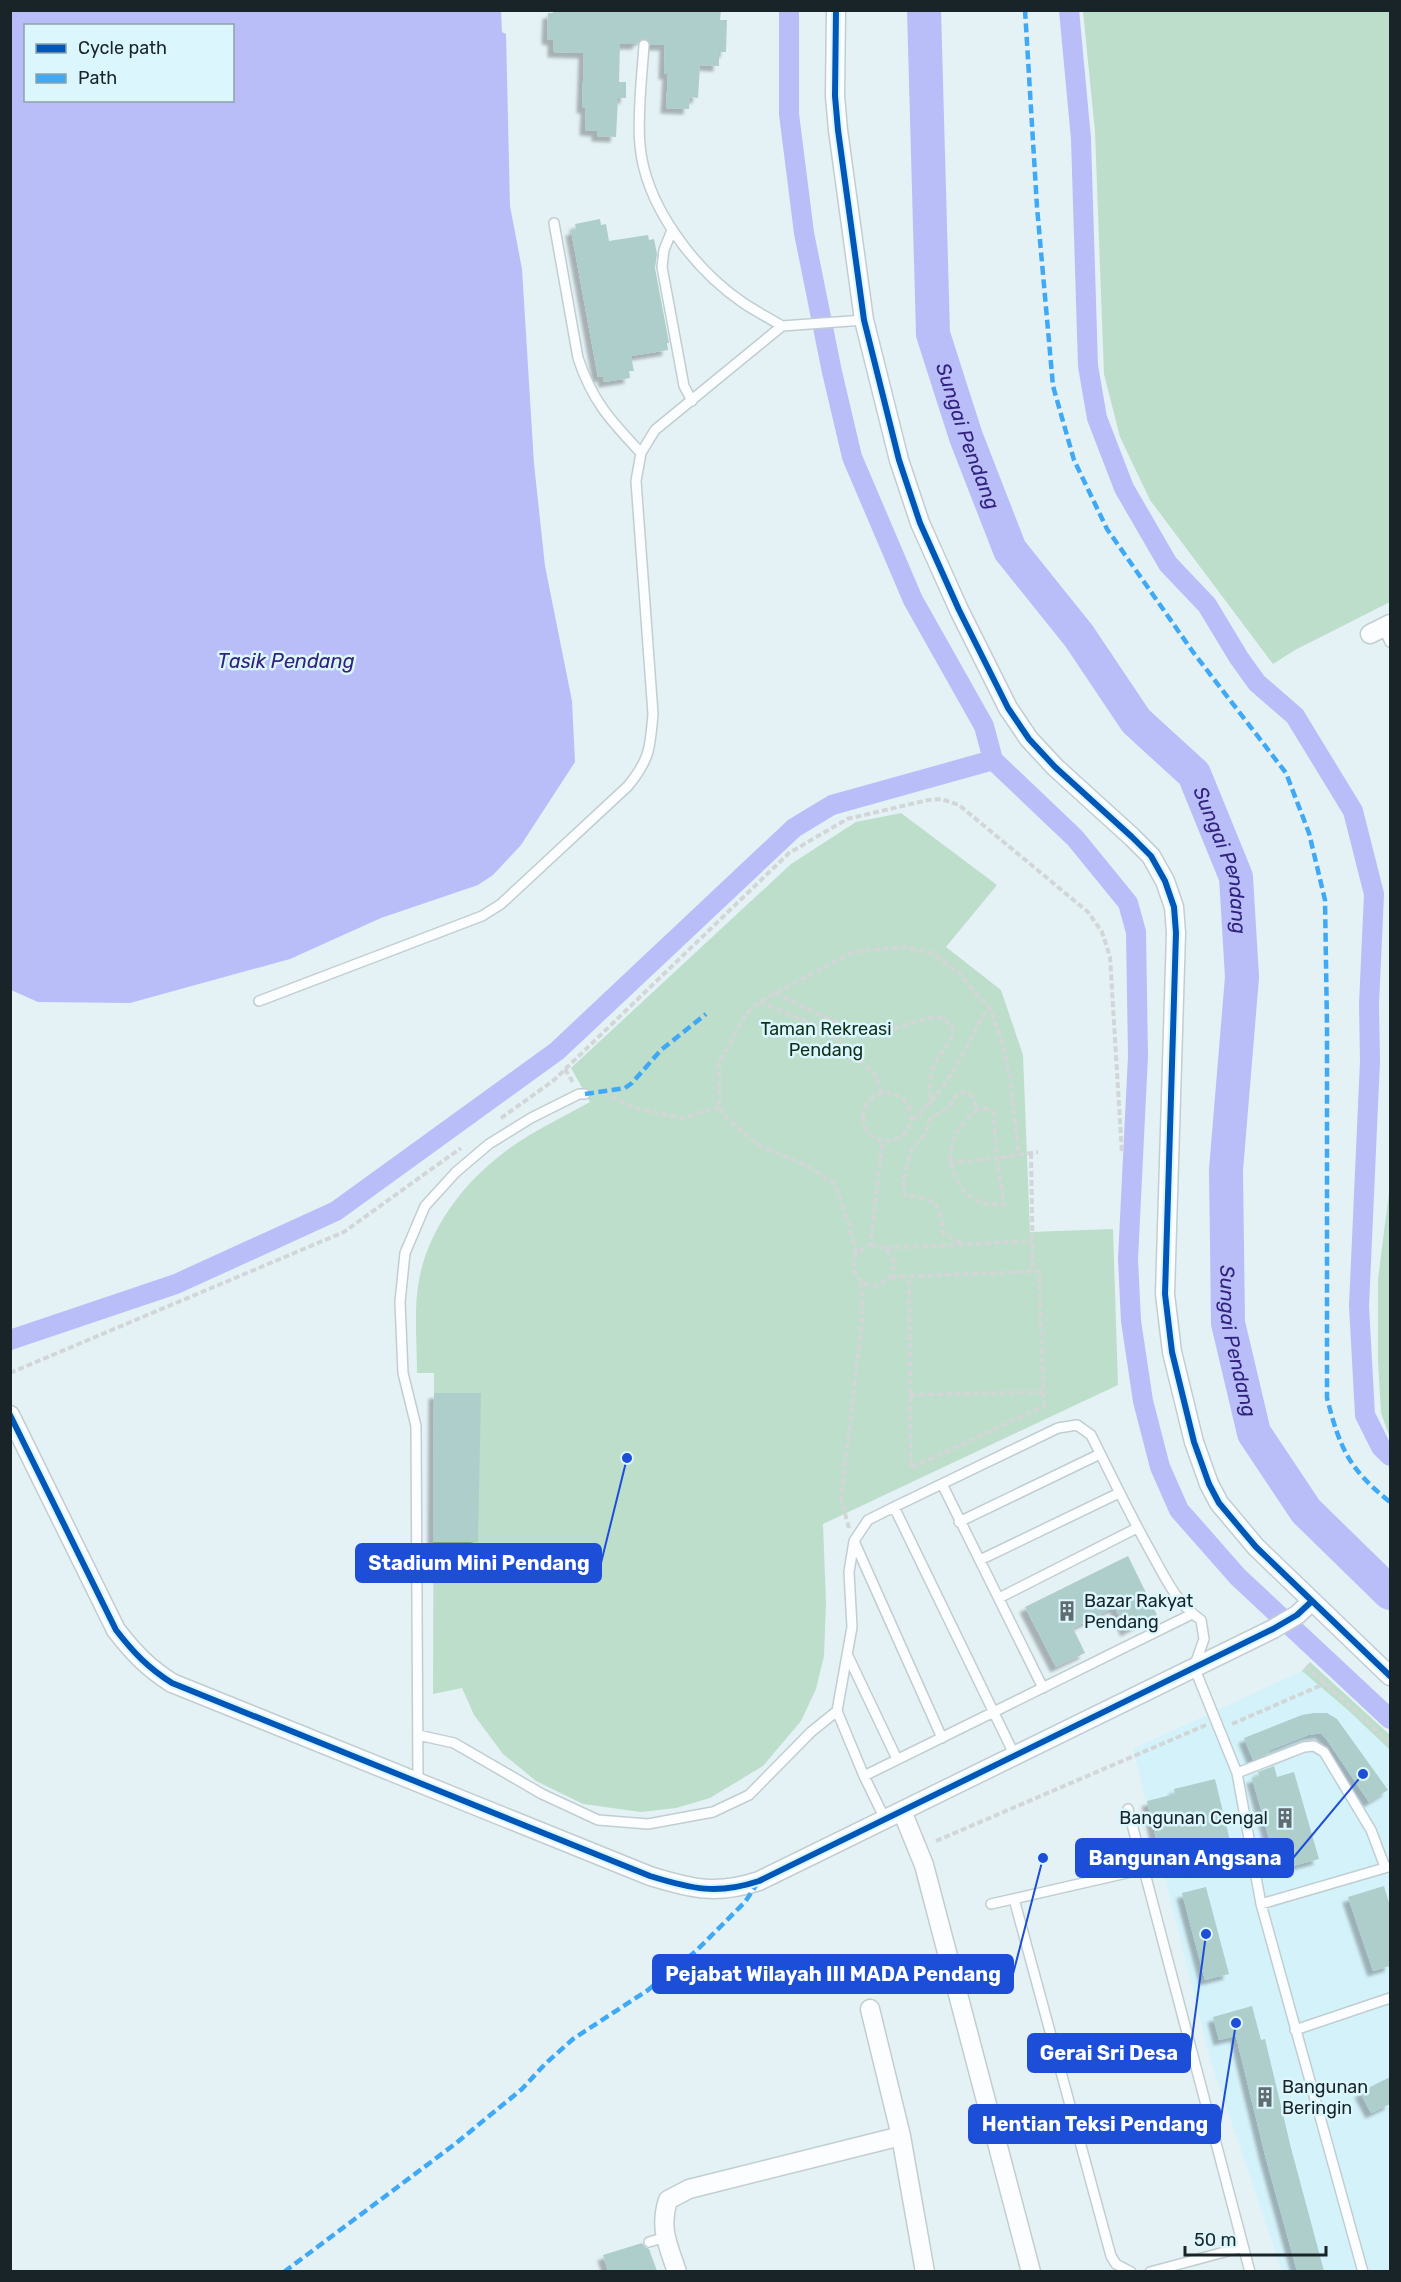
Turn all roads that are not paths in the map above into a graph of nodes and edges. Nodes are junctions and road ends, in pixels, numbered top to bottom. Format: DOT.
graph roads {
  1 [pos="836,10"];
  2 [pos="644,45"];
  3 [pos="554,223"];
  4 [pos="672,230"];
  5 [pos="864,320"];
  6 [pos="782,326"];
  7 [pos="692,401"];
  8 [pos="641,453"];
  9 [pos="259,1001"];
  10 [pos="585,1094"];
  11 [pos="10,1415"];
  12 [pos="1100,1454"];
  13 [pos="942,1484"];
  14 [pos="1119,1493"];
  15 [pos="894,1506"];
  16 [pos="959,1522"];
  17 [pos="1137,1528"];
  18 [pos="854,1541"];
  19 [pos="980,1560"];
  20 [pos="999,1598"];
  21 [pos="1312,1601"];
  22 [pos="1192,1614"];
  23 [pos="848,1656"];
  24 [pos="1194,1667"];
  25 [pos="1390,1676"];
  26 [pos="1043,1688"];
  27 [pos="837,1711"];
  28 [pos="995,1712"];
  29 [pos="417,1735"];
  30 [pos="942,1738"];
  31 [pos="1014,1754"];
  32 [pos="897,1759"];
  33 [pos="1237,1773"];
  34 [pos="864,1776"];
  35 [pos="418,1782"];
  36 [pos="1128,1809"];
  37 [pos="893,1815"];
  38 [pos="1388,1867"];
  39 [pos="1144,1869"];
  40 [pos="1014,1899"];
  41 [pos="991,1904"];
  42 [pos="1261,1904"];
  43 [pos="1390,1998"];
  44 [pos="870,2009"];
  45 [pos="1295,2030"];
  46 [pos="901,2136"];
  47 [pos="1243,2247"];
  48 [pos="677,2271"];
  49 [pos="925,2271"];
  50 [pos="1031,2271"];
  51 [pos="1131,2271"];
  52 [pos="1150,2271"];
  53 [pos="1250,2271"];
  54 [pos="1363,2271"];
  1 -- 5 [label="street"];
  2 -- 4 [label="lane"];
  3 -- 8 [label="lane"];
  4 -- 6 [label="lane"];
  4 -- 7 [label="lane"];
  5 -- 6 [label="lane"];
  5 -- 21 [label="street"];
  6 -- 7 [label="lane"];
  7 -- 8 [label="lane"];
  8 -- 9 [label="lane"];
  10 -- 29 [label="lane"];
  11 -- 35 [label="street"];
  12 -- 13 [label="lane"];
  12 -- 14 [label="lane"];
  12 -- 16 [label="lane"];
  13 -- 15 [label="lane"];
  13 -- 16 [label="lane"];
  14 -- 17 [label="lane"];
  14 -- 19 [label="lane"];
  15 -- 18 [label="lane"];
  15 -- 28 [label="lane"];
  16 -- 19 [label="lane"];
  17 -- 20 [label="lane"];
  17 -- 22 [label="lane"];
  18 -- 23 [label="lane"];
  18 -- 30 [label="lane"];
  19 -- 20 [label="lane"];
  20 -- 26 [label="lane"];
  21 -- 24 [label="street"];
  21 -- 25 [label="street"];
  22 -- 24 [label="lane"];
  22 -- 26 [label="lane"];
  23 -- 27 [label="lane"];
  23 -- 32 [label="lane"];
  24 -- 31 [label="street"];
  24 -- 33 [label="lane"];
  26 -- 28 [label="lane"];
  27 -- 29 [label="lane"];
  27 -- 34 [label="lane"];
  28 -- 30 [label="lane"];
  28 -- 31 [label="lane"];
  29 -- 35 [label="lane"];
  30 -- 32 [label="lane"];
  31 -- 37 [label="street"];
  32 -- 34 [label="lane"];
  33 -- 38 [label="lane"];
  33 -- 42 [label="lane"];
  34 -- 37 [label="lane"];
  35 -- 37 [label="street"];
  36 -- 39 [label="lane"];
  37 -- 50 [label="street"];
  38 -- 42 [label="lane"];
  39 -- 40 [label="lane"];
  39 -- 47 [label="lane"];
  40 -- 41 [label="lane"];
  40 -- 51 [label="lane"];
  42 -- 45 [label="lane"];
  43 -- 45 [label="lane"];
  44 -- 46 [label="street"];
  45 -- 54 [label="lane"];
  46 -- 48 [label="street"];
  46 -- 49 [label="street"];
  47 -- 52 [label="lane"];
  47 -- 53 [label="lane"];
}
